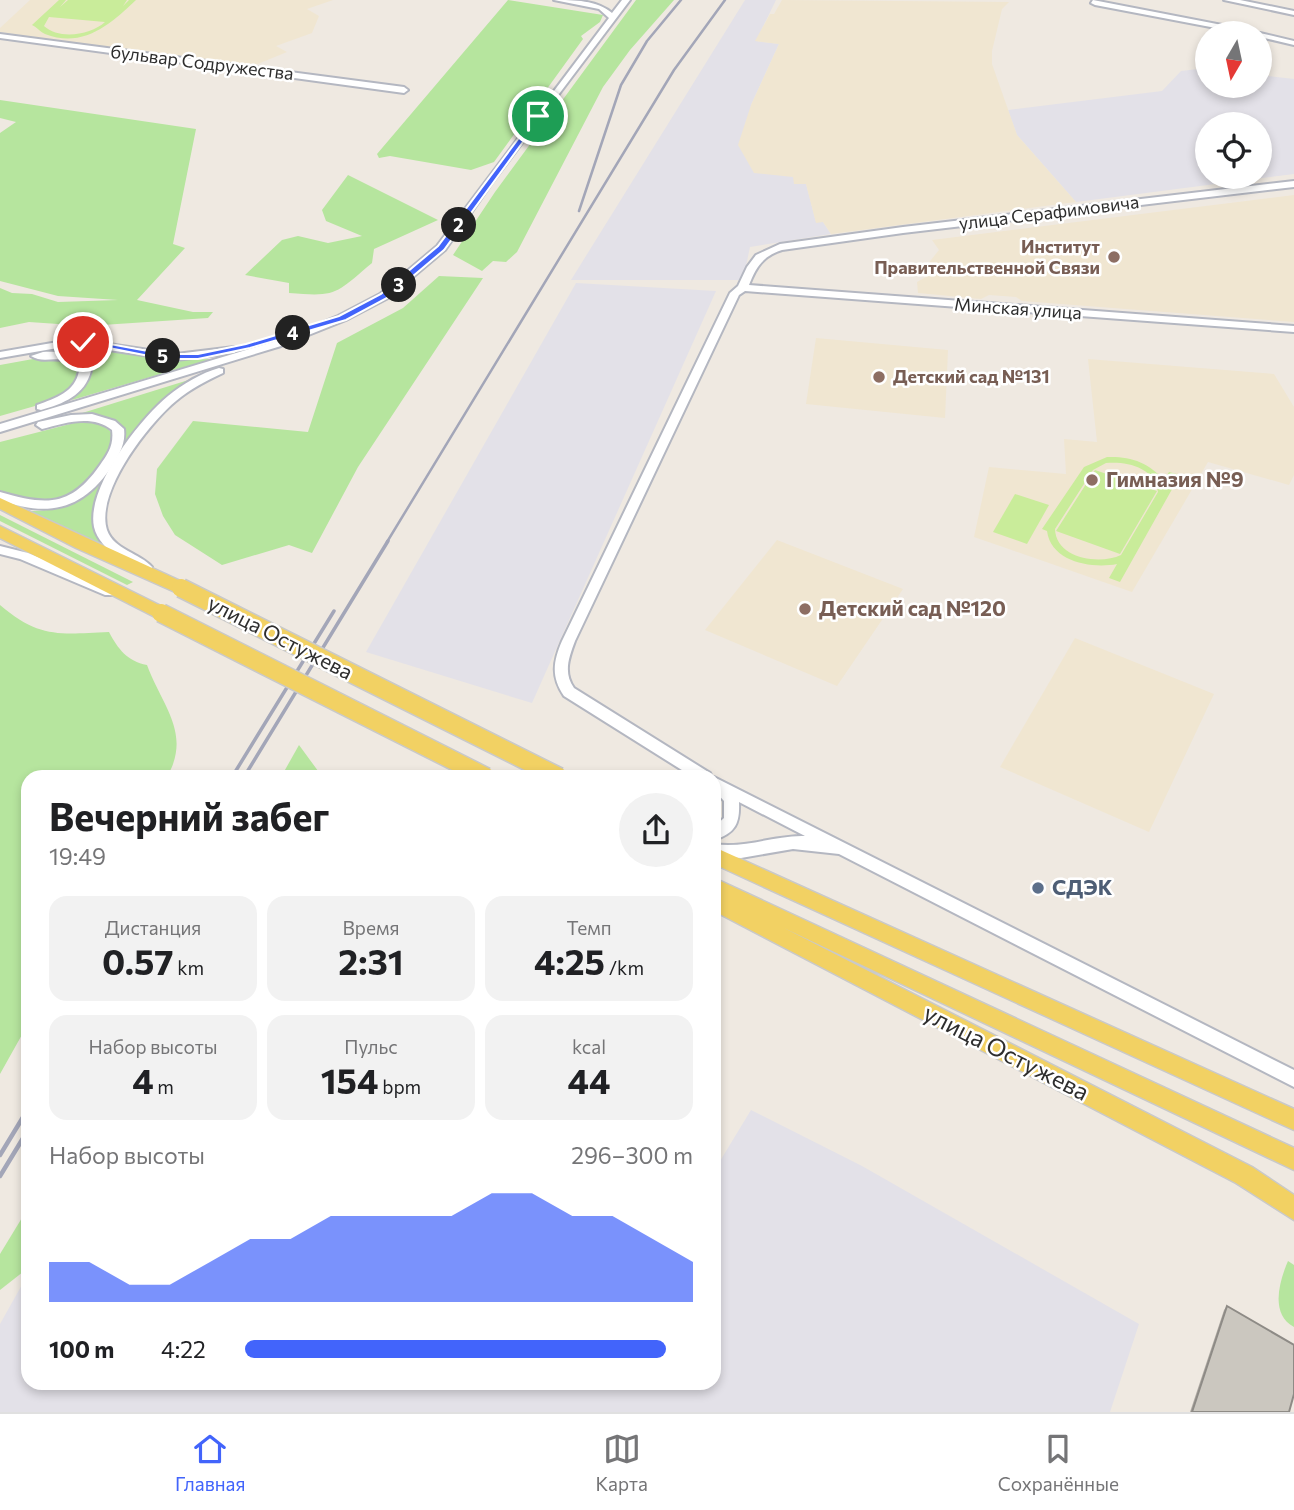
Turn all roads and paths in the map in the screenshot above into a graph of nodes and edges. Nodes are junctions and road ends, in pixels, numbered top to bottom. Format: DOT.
graph roads {
  1 [pos="558,0"];
  2 [pos="571,0"];
  3 [pos="624,0"];
  4 [pos="1228,0"];
  5 [pos="1096,1"];
  6 [pos="1294,13"];
  7 [pos="614,18"];
  8 [pos="1195,21"];
  9 [pos="0,36"];
  10 [pos="1272,38"];
  11 [pos="1294,43"];
  12 [pos="404,90"];
  13 [pos="1294,184"];
  14 [pos="743,288"];
  15 [pos="342,318"];
  16 [pos="1294,330"];
  17 [pos="0,355"];
  18 [pos="0,362"];
  19 [pos="0,425"];
  20 [pos="0,434"];
  21 [pos="0,496"];
  22 [pos="0,503"];
  23 [pos="0,531"];
  24 [pos="0,550"];
  25 [pos="181,588"];
  26 [pos="161,613"];
  27 [pos="472,770"];
  28 [pos="545,770"];
  29 [pos="694,770"];
  30 [pos="721,788"];
  31 [pos="721,789"];
  32 [pos="721,830"];
  33 [pos="842,848"];
  34 [pos="721,852"];
  35 [pos="721,855"];
  36 [pos="721,889"];
  37 [pos="721,906"];
  38 [pos="1294,1079"];
  39 [pos="1294,1120"];
  40 [pos="1294,1159"];
  41 [pos="1294,1209"];
  1 -- 7 [label="street"];
  2 -- 3 [label="street"];
  3 -- 7 [label="street"];
  4 -- 6 [label="street"];
  5 -- 8 [label="street"];
  7 -- 15 [label="street"];
  9 -- 12 [label="street, бульвар Содружества"];
  10 -- 11 [label="street"];
  13 -- 14 [label="street, улица Серафимовича"];
  14 -- 16 [label="street, Минская улица"];
  14 -- 29 [label="street"];
  15 -- 17 [label="street"];
  15 -- 19 [label="street"];
  15 -- 25 [label="street"];
  18 -- 19 [label="street"];
  20 -- 21 [label="street"];
  22 -- 25 [label="main road, улица Остужева"];
  23 -- 26 [label="main road, улица Остужева"];
  24 -- 26 [label="street"];
  25 -- 28 [label="main road, улица Остужева, bridge"];
  26 -- 27 [label="main road, улица Остужева, bridge"];
  30 -- 33 [label="street"];
  31 -- 32 [label="street"];
  33 -- 34 [label="street"];
  33 -- 38 [label="street"];
  35 -- 39 [label="main road"];
  36 -- 40 [label="main road"];
  37 -- 41 [label="main road, улица Остужева"];
}
